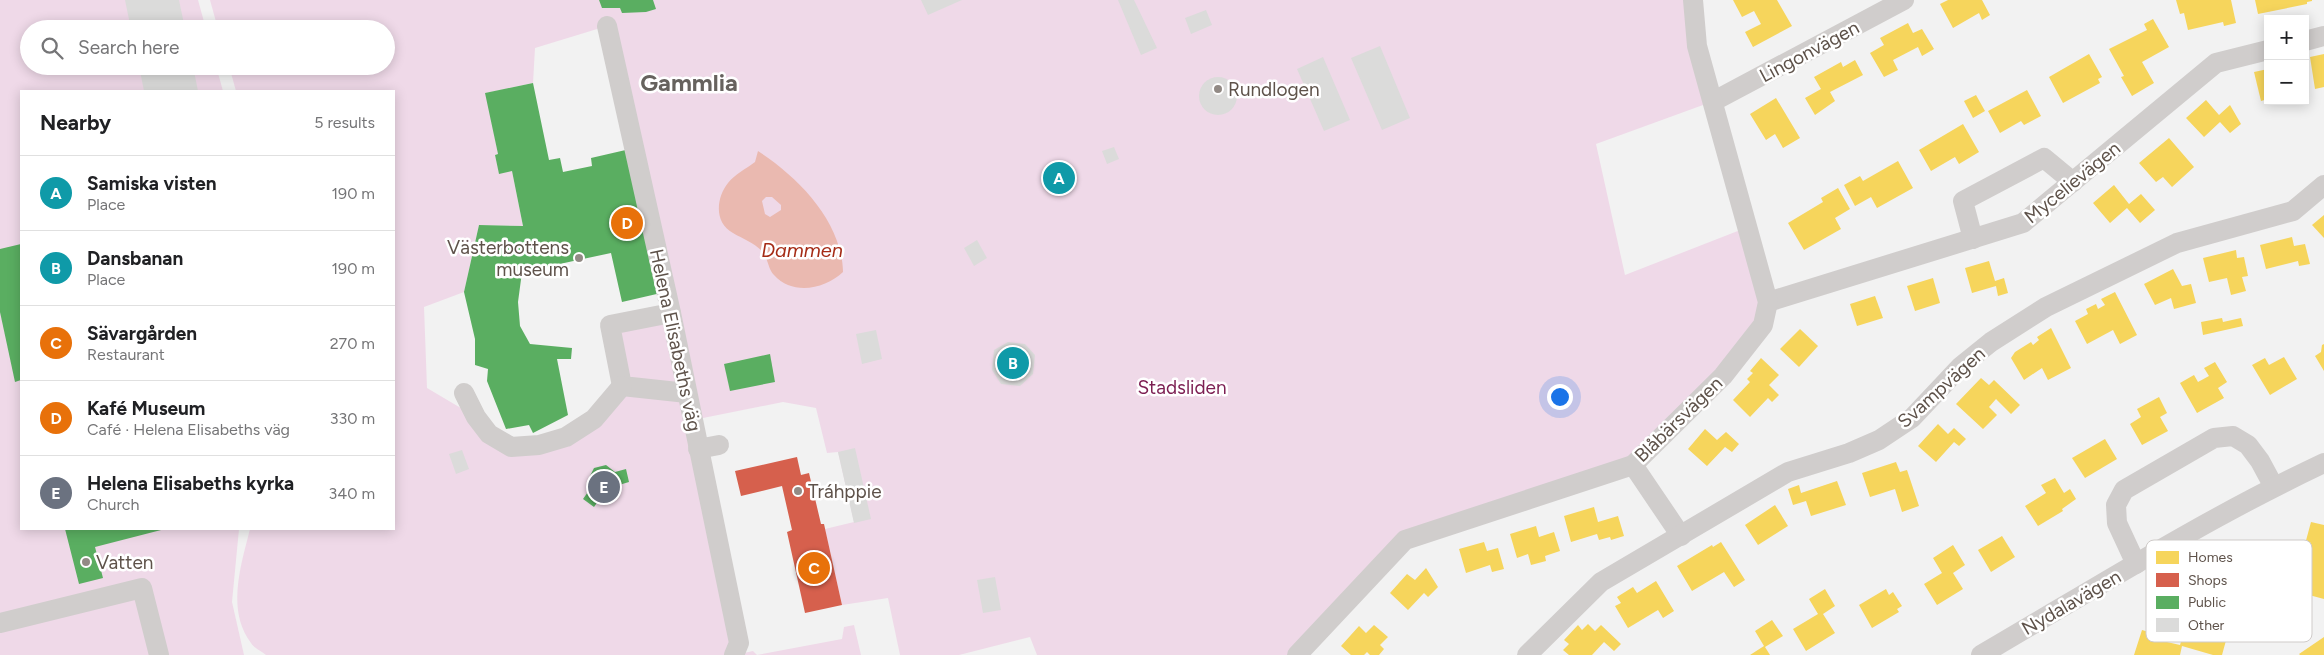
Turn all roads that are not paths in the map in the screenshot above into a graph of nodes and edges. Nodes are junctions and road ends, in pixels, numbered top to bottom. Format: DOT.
graph roads {
  1 [pos="1693,0"];
  2 [pos="1904,0"];
  3 [pos="607,26"];
  4 [pos="2324,36"];
  5 [pos="2309,40"];
  6 [pos="2264,51"];
  7 [pos="1714,101"];
  8 [pos="2073,182"];
  9 [pos="2324,185"];
  10 [pos="1973,239"];
  11 [pos="1768,302"];
  12 [pos="671,313"];
  13 [pos="622,386"];
  14 [pos="464,393"];
  15 [pos="687,393"];
  16 [pos="719,445"];
  17 [pos="698,449"];
  18 [pos="2324,463"];
  19 [pos="1633,464"];
  20 [pos="2274,487"];
  21 [pos="1680,536"];
  22 [pos="2179,540"];
  23 [pos="2146,558"];
  24 [pos="2136,564"];
  25 [pos="0,623"];
  26 [pos="159,655"];
  27 [pos="734,655"];
  28 [pos="1297,655"];
  29 [pos="1527,655"];
  30 [pos="1980,655"];
  1 -- 7 [label="street, Blåbärsvägen"];
  2 -- 7 [label="street, Lingonvägen"];
  3 -- 12 [label="street, Helena Elisabeths väg"];
  4 -- 5 [label="street"];
  6 -- 8 [label="street, Mycelievägen"];
  7 -- 11 [label="street, Blåbärsvägen"];
  8 -- 10 [label="street, Mycelievägen"];
  8 -- 10 [label="street"];
  9 -- 21 [label="street, Svampvägen"];
  10 -- 11 [label="street, Mycelievägen"];
  11 -- 19 [label="street, Blåbärsvägen"];
  12 -- 13 [label="street"];
  12 -- 15 [label="street, Helena Elisabeths väg"];
  13 -- 14 [label="street"];
  13 -- 15 [label="street"];
  15 -- 17 [label="street, Helena Elisabeths väg"];
  16 -- 17 [label="street"];
  17 -- 27 [label="street, Helena Elisabeths väg"];
  18 -- 20 [label="street, Nydalavägen"];
  19 -- 21 [label="street"];
  19 -- 28 [label="street, Blåbärsvägen"];
  20 -- 22 [label="street, Nydalavägen"];
  20 -- 24 [label="street, Nydalavägen"];
  21 -- 29 [label="street, Svampvägen"];
  23 -- 24 [label="street, Nydalavägen"];
  24 -- 30 [label="street, Nydalavägen"];
  25 -- 26 [label="street"];
}
